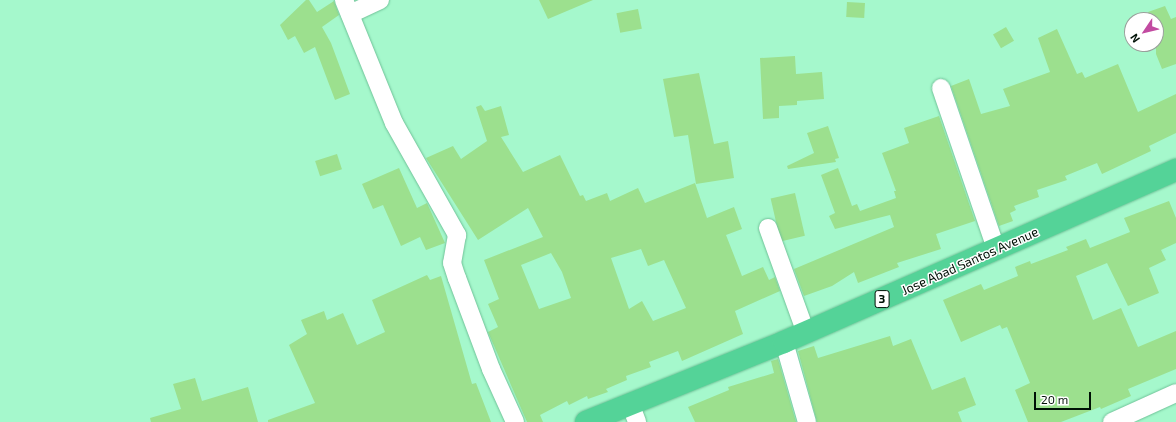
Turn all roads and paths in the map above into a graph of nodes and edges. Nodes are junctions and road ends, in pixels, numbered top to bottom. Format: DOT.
graph roads {
  1 [pos="380,0"];
  2 [pos="347,7"];
  3 [pos="941,88"];
  4 [pos="1176,170"];
  5 [pos="768,228"];
  6 [pos="996,249"];
  7 [pos="806,333"];
  8 [pos="784,342"];
  9 [pos="1176,393"];
  10 [pos="634,414"];
  11 [pos="515,422"];
  12 [pos="586,422"];
  13 [pos="807,422"];
  14 [pos="1112,422"];
  1 -- 2 [label="street"];
  2 -- 11 [label="street"];
  3 -- 6 [label="street"];
  4 -- 6 [label="highway, Jose Abad Santos Avenue / 3"];
  5 -- 7 [label="street"];
  6 -- 7 [label="highway, Jose Abad Santos Avenue / 3"];
  7 -- 8 [label="highway, Jose Abad Santos Avenue / 3"];
  8 -- 10 [label="highway, Jose Abad Santos Avenue / 3"];
  8 -- 13 [label="street"];
  9 -- 14 [label="street"];
  10 -- 12 [label="highway, Jose Abad Santos Avenue / 3"];
}
